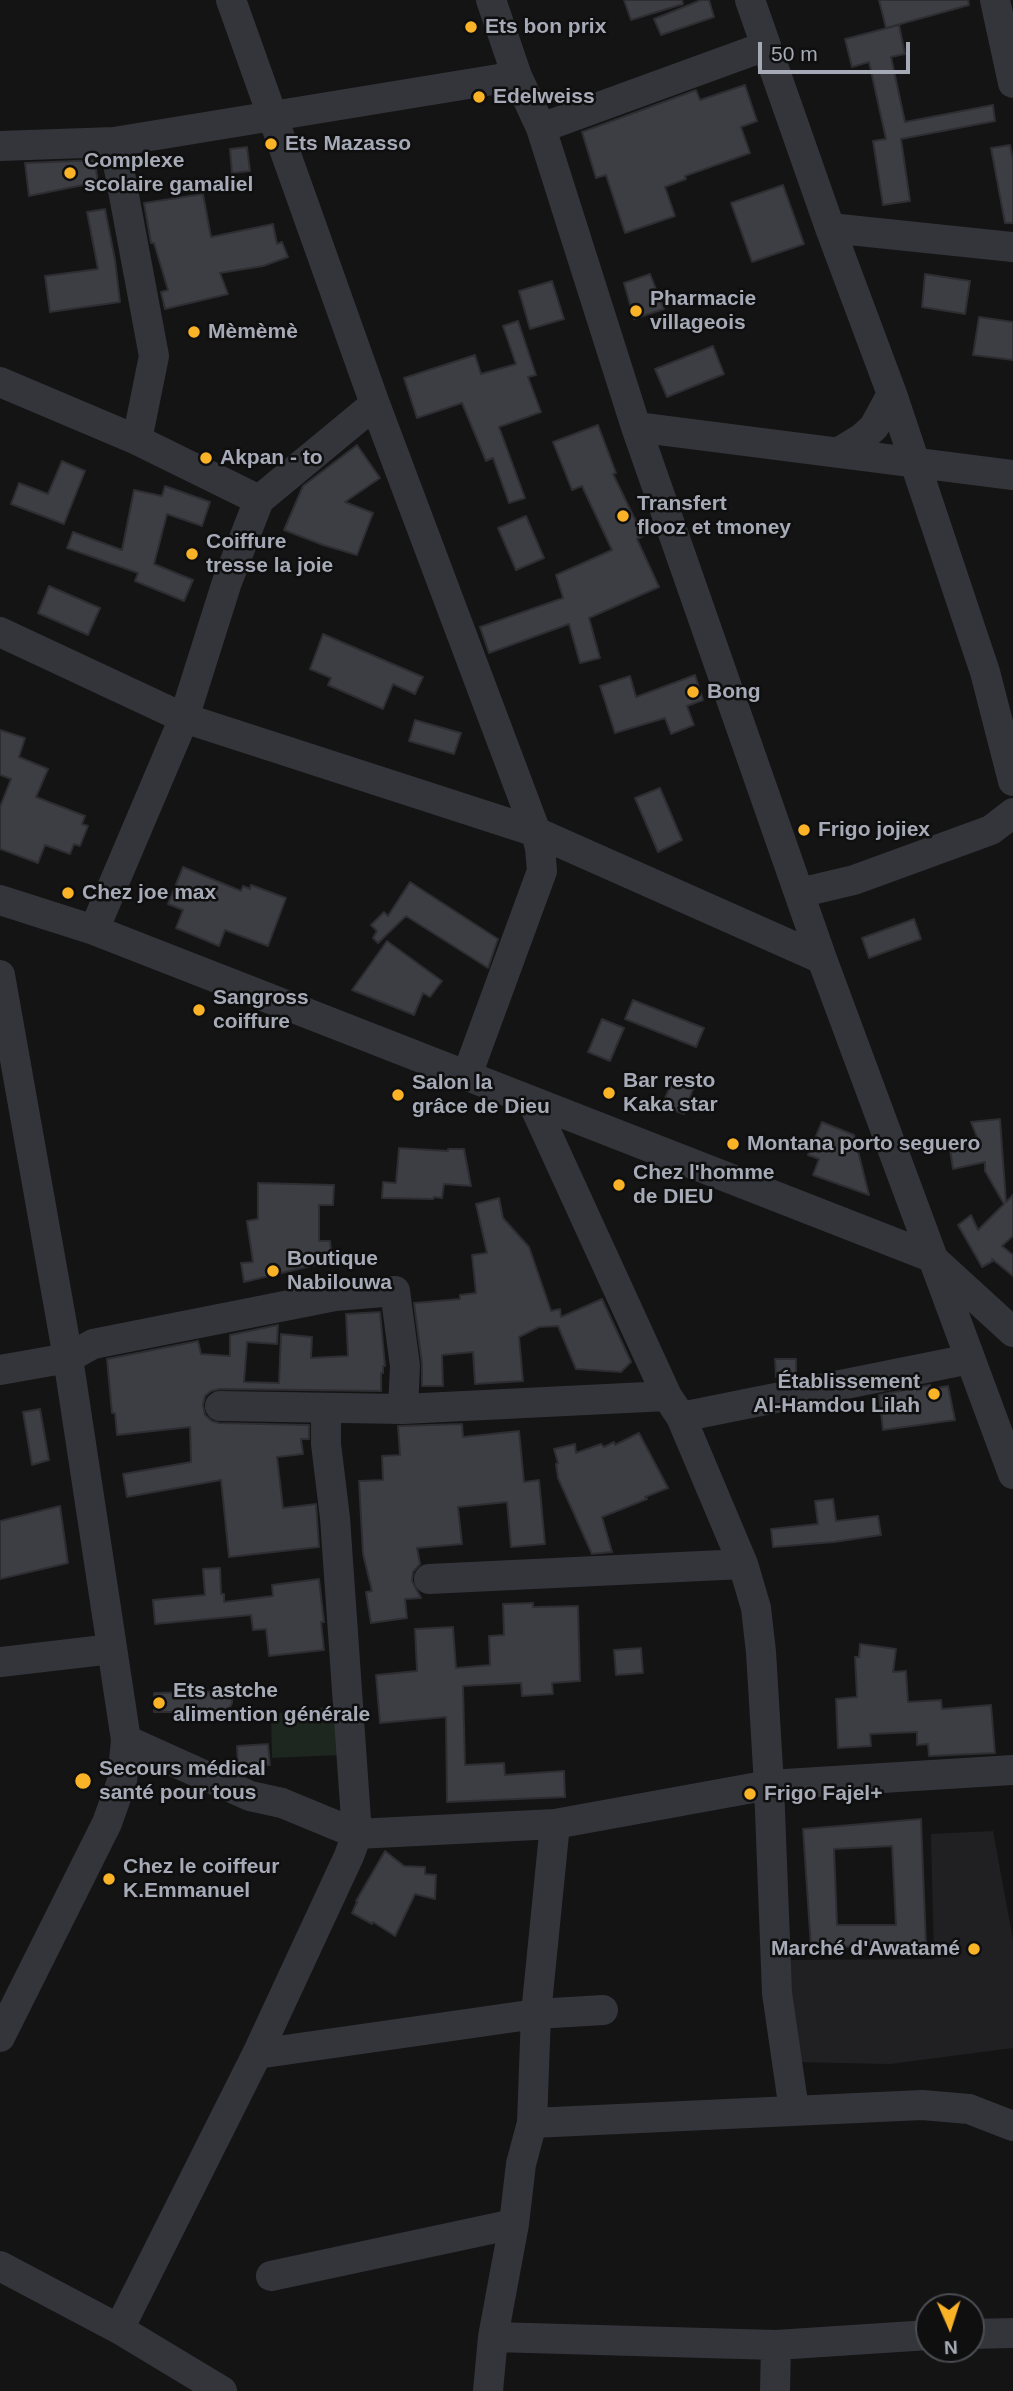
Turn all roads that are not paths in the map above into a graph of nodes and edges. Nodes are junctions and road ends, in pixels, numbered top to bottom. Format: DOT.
graph roads {
  1 [pos="231,0"];
  2 [pos="491,0"];
  3 [pos="750,0"];
  4 [pos="995,0"];
  5 [pos="766,46"];
  6 [pos="517,76"];
  7 [pos="1013,83"];
  8 [pos="272,117"];
  9 [pos="541,128"];
  10 [pos="114,142"];
  11 [pos="0,146"];
  12 [pos="830,228"];
  13 [pos="1013,247"];
  14 [pos="0,382"];
  15 [pos="892,394"];
  16 [pos="375,404"];
  17 [pos="636,427"];
  18 [pos="137,440"];
  19 [pos="839,452"];
  20 [pos="913,461"];
  21 [pos="1013,475"];
  22 [pos="259,500"];
  23 [pos="0,632"];
  24 [pos="985,672"];
  25 [pos="1013,691"];
  26 [pos="184,718"];
  27 [pos="1013,781"];
  28 [pos="1013,813"];
  29 [pos="536,832"];
  30 [pos="799,893"];
  31 [pos="0,900"];
  32 [pos="94,930"];
  33 [pos="822,959"];
  34 [pos="0,975"];
  35 [pos="467,1074"];
  36 [pos="532,1101"];
  37 [pos="931,1257"];
  38 [pos="1013,1332"];
  39 [pos="68,1358"];
  40 [pos="970,1359"];
  41 [pos="0,1370"];
  42 [pos="220,1406"];
  43 [pos="674,1406"];
  44 [pos="326,1409"];
  45 [pos="403,1409"];
  46 [pos="1013,1474"];
  47 [pos="743,1564"];
  48 [pos="429,1579"];
  49 [pos="112,1649"];
  50 [pos="0,1662"];
  51 [pos="126,1741"];
  52 [pos="1013,1770"];
  53 [pos="769,1785"];
  54 [pos="555,1824"];
  55 [pos="357,1834"];
  56 [pos="6,2007"];
  57 [pos="603,2010"];
  58 [pos="536,2014"];
  59 [pos="0,2037"];
  60 [pos="257,2054"];
  61 [pos="794,2110"];
  62 [pos="532,2123"];
  63 [pos="1013,2126"];
  64 [pos="514,2224"];
  65 [pos="0,2266"];
  66 [pos="271,2276"];
  67 [pos="119,2329"];
  68 [pos="1013,2333"];
  69 [pos="985,2334"];
  70 [pos="915,2336"];
  71 [pos="493,2337"];
  72 [pos="776,2345"];
  73 [pos="222,2391"];
  74 [pos="488,2391"];
  75 [pos="775,2391"];
  1 -- 8 [label="street"];
  2 -- 6 [label="street"];
  3 -- 5 [label="street"];
  4 -- 7 [label="street"];
  5 -- 9 [label="street"];
  5 -- 12 [label="street"];
  6 -- 8 [label="street"];
  6 -- 9 [label="street"];
  8 -- 10 [label="street"];
  8 -- 16 [label="street"];
  9 -- 17 [label="street"];
  10 -- 11 [label="street"];
  10 -- 18 [label="street"];
  12 -- 13 [label="street"];
  12 -- 15 [label="street"];
  14 -- 18 [label="street"];
  15 -- 19 [label="street"];
  15 -- 20 [label="street"];
  16 -- 22 [label="street"];
  16 -- 29 [label="street"];
  17 -- 19 [label="street"];
  17 -- 30 [label="street"];
  18 -- 22 [label="street"];
  19 -- 20 [label="street"];
  20 -- 21 [label="street"];
  20 -- 24 [label="street"];
  22 -- 26 [label="street"];
  23 -- 26 [label="street"];
  24 -- 25 [label="street"];
  24 -- 27 [label="street"];
  26 -- 29 [label="street"];
  26 -- 32 [label="street"];
  28 -- 30 [label="street"];
  29 -- 33 [label="street"];
  29 -- 35 [label="street"];
  30 -- 33 [label="street"];
  31 -- 32 [label="street"];
  32 -- 35 [label="street"];
  33 -- 37 [label="street"];
  34 -- 39 [label="street"];
  35 -- 36 [label="street"];
  36 -- 37 [label="street"];
  36 -- 43 [label="street"];
  37 -- 38 [label="street"];
  37 -- 40 [label="street"];
  39 -- 41 [label="street"];
  39 -- 45 [label="street"];
  39 -- 49 [label="street"];
  40 -- 43 [label="street"];
  40 -- 46 [label="street"];
  42 -- 44 [label="street"];
  43 -- 45 [label="street"];
  43 -- 47 [label="street"];
  44 -- 45 [label="street"];
  44 -- 55 [label="street"];
  47 -- 48 [label="street"];
  47 -- 53 [label="street"];
  49 -- 50 [label="street"];
  49 -- 51 [label="street"];
  51 -- 55 [label="street"];
  51 -- 56 [label="street"];
  52 -- 53 [label="street"];
  53 -- 54 [label="street"];
  53 -- 61 [label="street"];
  54 -- 55 [label="street"];
  54 -- 58 [label="street"];
  55 -- 60 [label="street"];
  56 -- 59 [label="street"];
  57 -- 58 [label="street"];
  58 -- 60 [label="street"];
  58 -- 62 [label="street"];
  60 -- 67 [label="street"];
  61 -- 62 [label="street"];
  61 -- 63 [label="street"];
  62 -- 64 [label="street"];
  64 -- 66 [label="street"];
  64 -- 71 [label="street"];
  65 -- 67 [label="street"];
  67 -- 73 [label="street"];
  68 -- 69 [label="street"];
  70 -- 72 [label="street"];
  71 -- 72 [label="street"];
  71 -- 74 [label="street"];
  72 -- 75 [label="street"];
}
